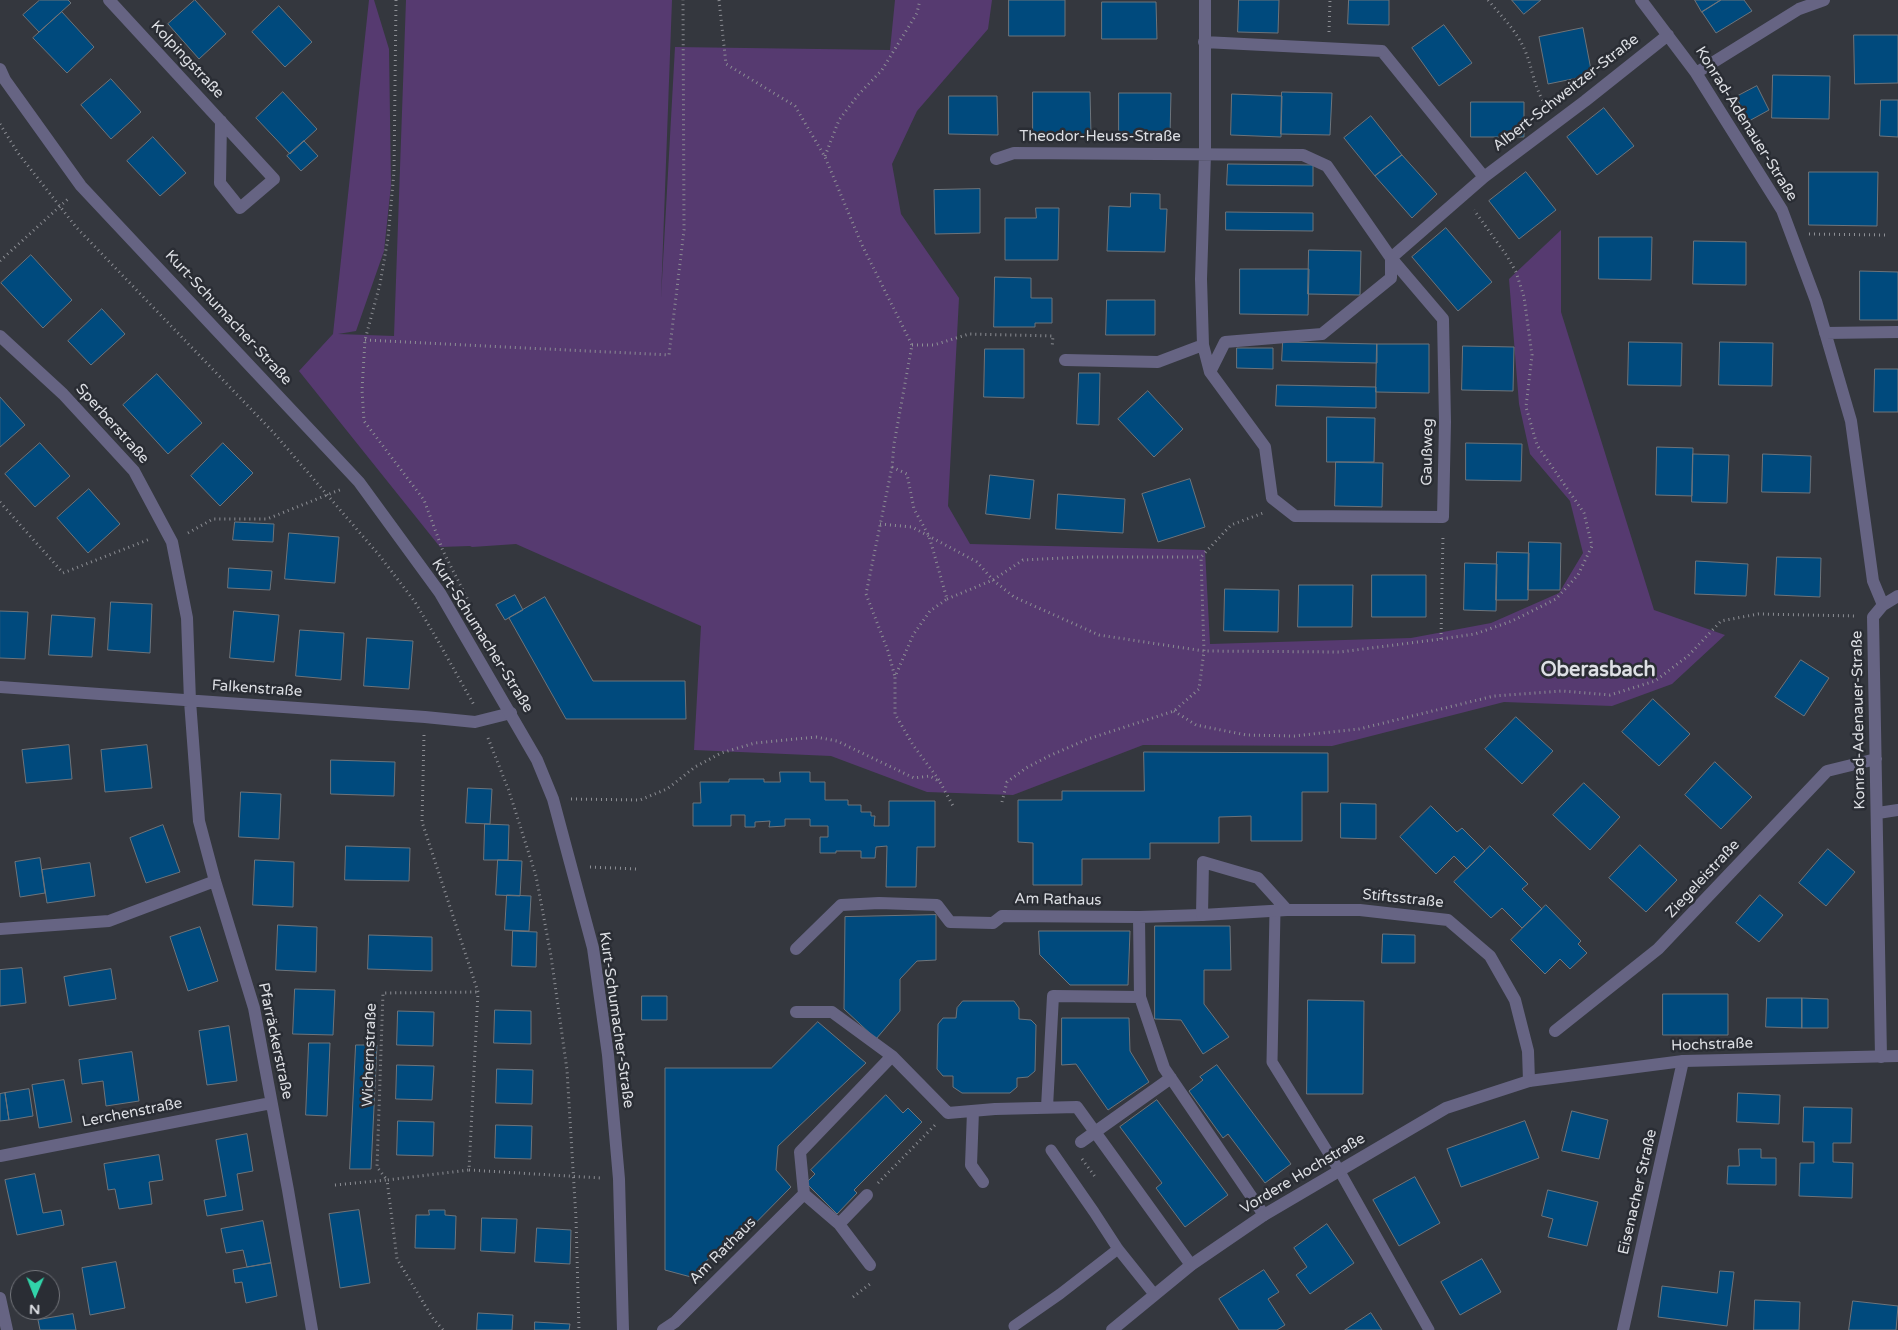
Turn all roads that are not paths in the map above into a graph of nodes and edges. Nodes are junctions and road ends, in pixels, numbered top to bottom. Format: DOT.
graph roads {
  1 [pos="109,0"];
  2 [pos="1205,0"];
  3 [pos="1640,0"];
  4 [pos="1824,0"];
  5 [pos="1796,4"];
  6 [pos="1668,34"];
  7 [pos="1204,42"];
  8 [pos="0,69"];
  9 [pos="1696,73"];
  10 [pos="221,121"];
  11 [pos="1205,154"];
  12 [pos="996,159"];
  13 [pos="1484,178"];
  14 [pos="1392,258"];
  15 [pos="1898,332"];
  16 [pos="1826,333"];
  17 [pos="0,336"];
  18 [pos="1203,345"];
  19 [pos="1065,360"];
  20 [pos="1210,372"];
  21 [pos="1898,596"];
  22 [pos="1883,605"];
  23 [pos="0,687"];
  24 [pos="190,701"];
  25 [pos="511,714"];
  26 [pos="1876,759"];
  27 [pos="1898,810"];
  28 [pos="1878,813"];
  29 [pos="215,882"];
  30 [pos="1281,910"];
  31 [pos="1202,914"];
  32 [pos="1139,917"];
  33 [pos="0,929"];
  34 [pos="796,949"];
  35 [pos="1140,997"];
  36 [pos="796,1012"];
  37 [pos="1555,1031"];
  38 [pos="892,1056"];
  39 [pos="1898,1056"];
  40 [pos="1881,1057"];
  41 [pos="1683,1061"];
  42 [pos="1171,1078"];
  43 [pos="1529,1081"];
  44 [pos="271,1103"];
  45 [pos="1047,1107"];
  46 [pos="973,1110"];
  47 [pos="1095,1131"];
  48 [pos="1081,1142"];
  49 [pos="1051,1150"];
  50 [pos="0,1156"];
  51 [pos="1339,1170"];
  52 [pos="983,1182"];
  53 [pos="804,1194"];
  54 [pos="867,1195"];
  55 [pos="1264,1215"];
  56 [pos="840,1224"];
  57 [pos="1118,1249"];
  58 [pos="870,1265"];
  59 [pos="1191,1265"];
  60 [pos="1154,1294"];
  61 [pos="0,1298"];
  62 [pos="1014,1326"];
  63 [pos="7,1330"];
  64 [pos="312,1330"];
  65 [pos="622,1330"];
  66 [pos="663,1330"];
  67 [pos="1112,1330"];
  68 [pos="1429,1330"];
  69 [pos="1623,1330"];
  1 -- 10 [label="street, Kolpingstraße"];
  2 -- 7 [label="street"];
  3 -- 6 [label="street, Konrad-Adenauer-Straße"];
  4 -- 5 [label="street"];
  5 -- 9 [label="street"];
  6 -- 9 [label="street, Konrad-Adenauer-Straße"];
  6 -- 13 [label="street, Albert-Schweitzer-Straße"];
  7 -- 11 [label="street"];
  7 -- 13 [label="street"];
  8 -- 25 [label="street, Kurt-Schumacher-Straße"];
  9 -- 16 [label="street, Konrad-Adenauer-Straße"];
  10 -- 10 [label="street, Kolpingstraße"];
  11 -- 12 [label="street, Theodor-Heuss-Straße"];
  11 -- 14 [label="street"];
  11 -- 18 [label="street"];
  13 -- 14 [label="street, Albert-Schweitzer-Straße"];
  14 -- 20 [label="street"];
  14 -- 20 [label="street, Gaußweg"];
  15 -- 16 [label="street"];
  16 -- 22 [label="street, Konrad-Adenauer-Straße"];
  17 -- 24 [label="street, Sperberstraße"];
  18 -- 19 [label="street"];
  18 -- 20 [label="street"];
  21 -- 22 [label="street"];
  22 -- 26 [label="street, Konrad-Adenauer-Straße"];
  23 -- 24 [label="street, Falkenstraße"];
  24 -- 25 [label="street, Falkenstraße"];
  24 -- 29 [label="street, Pfarräckerstraße"];
  25 -- 65 [label="street, Kurt-Schumacher-Straße"];
  26 -- 28 [label="street, Konrad-Adenauer-Straße"];
  26 -- 37 [label="street, Ziegeleistraße"];
  27 -- 28 [label="street"];
  28 -- 40 [label="street, Konrad-Adenauer-Straße"];
  29 -- 33 [label="street"];
  29 -- 44 [label="street, Pfarräckerstraße"];
  30 -- 31 [label="street, Stiftsstraße"];
  30 -- 31 [label="street"];
  30 -- 43 [label="street, Stiftsstraße"];
  30 -- 51 [label="lane"];
  31 -- 32 [label="street, Am Rathaus"];
  32 -- 34 [label="street, Am Rathaus"];
  32 -- 35 [label="street"];
  35 -- 42 [label="street"];
  35 -- 45 [label="street"];
  36 -- 38 [label="street"];
  38 -- 46 [label="street"];
  38 -- 53 [label="street"];
  39 -- 40 [label="street, Hochstraße"];
  40 -- 41 [label="street, Hochstraße"];
  41 -- 43 [label="street, Hochstraße"];
  41 -- 69 [label="street, Eisenacher Straße"];
  42 -- 47 [label="street"];
  42 -- 55 [label="street"];
  43 -- 51 [label="street, Vordere Hochstraße"];
  44 -- 50 [label="street, Lerchenstraße"];
  44 -- 64 [label="street, Pfarräckerstraße"];
  45 -- 46 [label="street"];
  45 -- 47 [label="street"];
  46 -- 52 [label="street"];
  47 -- 48 [label="street"];
  47 -- 59 [label="street"];
  49 -- 57 [label="lane"];
  51 -- 55 [label="street, Vordere Hochstraße"];
  51 -- 68 [label="lane"];
  53 -- 56 [label="street"];
  53 -- 66 [label="street, Am Rathaus"];
  54 -- 56 [label="street"];
  55 -- 59 [label="street, Vordere Hochstraße"];
  56 -- 58 [label="street"];
  57 -- 60 [label="lane"];
  57 -- 62 [label="lane"];
  59 -- 60 [label="street, Vordere Hochstraße"];
  60 -- 67 [label="street, Vordere Hochstraße"];
  61 -- 63 [label="street"];
}
